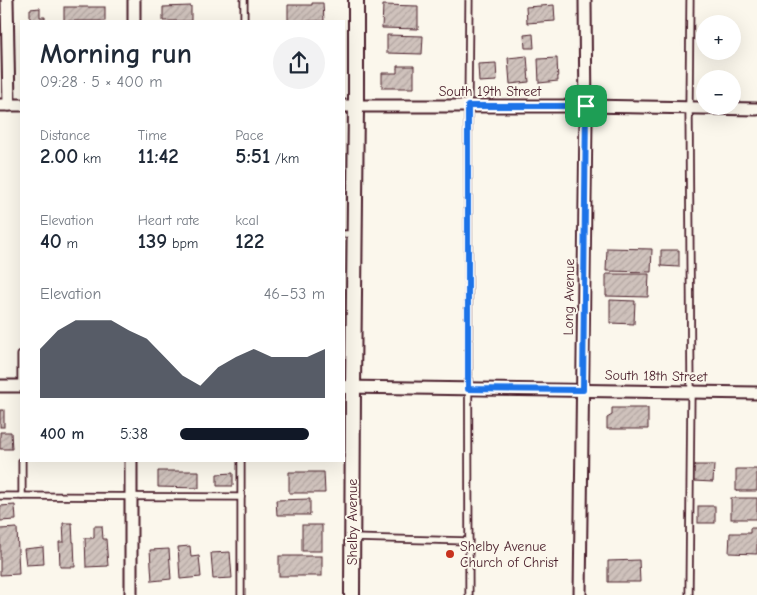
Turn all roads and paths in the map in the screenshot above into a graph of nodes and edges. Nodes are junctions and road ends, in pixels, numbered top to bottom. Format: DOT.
graph roads {
  1 [pos="8,0"];
  2 [pos="134,0"];
  3 [pos="244,0"];
  4 [pos="356,0"];
  5 [pos="469,0"];
  6 [pos="585,0"];
  7 [pos="690,0"];
  8 [pos="134,20"];
  9 [pos="244,20"];
  10 [pos="4,105"];
  11 [pos="20,105"];
  12 [pos="350,106"];
  13 [pos="468,106"];
  14 [pos="586,106"];
  15 [pos="689,108"];
  16 [pos="757,109"];
  17 [pos="349,234"];
  18 [pos="0,386"];
  19 [pos="20,386"];
  20 [pos="348,387"];
  21 [pos="468,389"];
  22 [pos="583,390"];
  23 [pos="691,392"];
  24 [pos="757,393"];
  25 [pos="22,462"];
  26 [pos="131,462"];
  27 [pos="241,462"];
  28 [pos="0,496"];
  29 [pos="22,496"];
  30 [pos="131,498"];
  31 [pos="241,498"];
  32 [pos="352,538"];
  33 [pos="468,541"];
  34 [pos="131,595"];
  35 [pos="242,595"];
  36 [pos="352,595"];
  37 [pos="469,595"];
  38 [pos="580,595"];
  39 [pos="688,595"];
  1 -- 10 [label="street"];
  2 -- 8 [label="street"];
  3 -- 9 [label="lane"];
  4 -- 12 [label="street, Shelby Avenue"];
  5 -- 13 [label="lane"];
  6 -- 14 [label="street, Long Avenue"];
  7 -- 15 [label="lane"];
  10 -- 11 [label="street"];
  12 -- 13 [label="street, South 19th Street"];
  12 -- 17 [label="street, Shelby Avenue"];
  13 -- 14 [label="street, South 19th Street"];
  13 -- 21 [label="lane"];
  14 -- 15 [label="street, South 19th Street"];
  14 -- 22 [label="street, Long Avenue"];
  15 -- 16 [label="street, South 19th Street"];
  15 -- 23 [label="lane"];
  17 -- 20 [label="street, Shelby Avenue"];
  18 -- 19 [label="street"];
  20 -- 21 [label="street, South 18th Street"];
  20 -- 32 [label="street, Shelby Avenue"];
  21 -- 22 [label="street, South 18th Street"];
  21 -- 33 [label="lane"];
  22 -- 23 [label="street, South 18th Street"];
  22 -- 38 [label="street, Long Avenue"];
  23 -- 24 [label="street, South 18th Street"];
  23 -- 39 [label="lane"];
  25 -- 29 [label="lane"];
  26 -- 30 [label="street"];
  27 -- 31 [label="lane"];
  28 -- 29 [label="lane"];
  29 -- 30 [label="lane"];
  30 -- 31 [label="lane"];
  30 -- 34 [label="street"];
  31 -- 35 [label="lane"];
  32 -- 33 [label="lane"];
  32 -- 36 [label="street, Shelby Avenue"];
  33 -- 37 [label="lane"];
}
